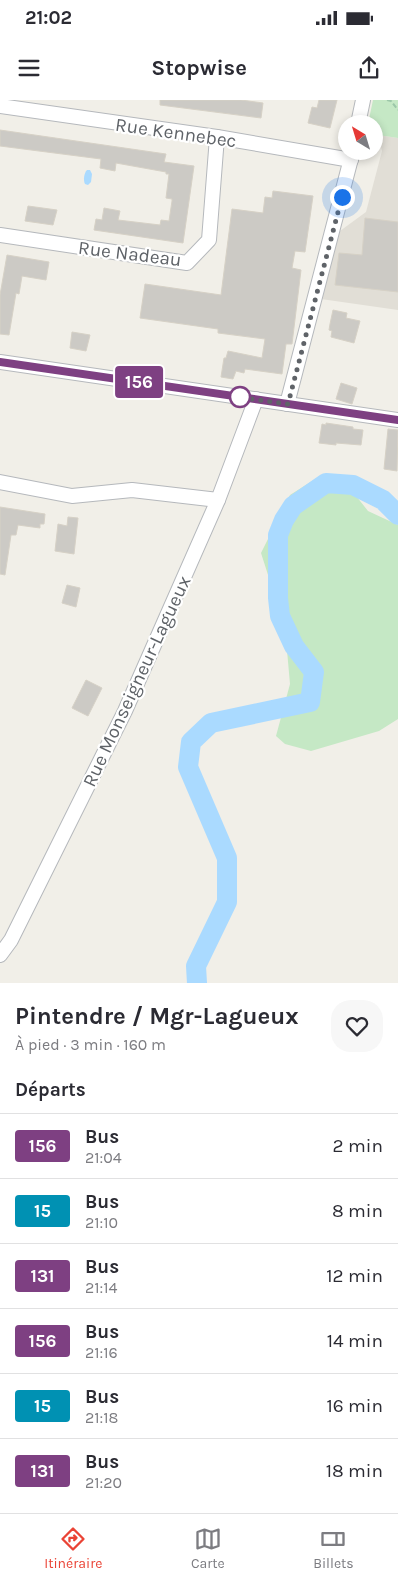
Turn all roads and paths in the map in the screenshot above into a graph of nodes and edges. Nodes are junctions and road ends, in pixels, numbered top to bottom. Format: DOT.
graph roads {
  1 [pos="363,100"];
  2 [pos="387,100"];
  3 [pos="0,106"];
  4 [pos="398,110"];
  5 [pos="360,115"];
  6 [pos="217,137"];
  7 [pos="338,153"];
  8 [pos="351,160"];
  9 [pos="0,235"];
  10 [pos="0,362"];
  11 [pos="256,400"];
  12 [pos="288,404"];
  13 [pos="398,420"];
  14 [pos="0,482"];
  15 [pos="218,500"];
  16 [pos="0,955"];
  1 -- 5 [label="street"];
  2 -- 4 [label="path"];
  3 -- 6 [label="street, Rue Kennebec"];
  6 -- 7 [label="street, Rue Kennebec"];
  6 -- 9 [label="street, Rue Nadeau"];
  8 -- 12 [label="street"];
  10 -- 11 [label="street"];
  11 -- 12 [label="street"];
  11 -- 15 [label="street, Rue Monseigneur-Lagueux"];
  12 -- 13 [label="street"];
  14 -- 15 [label="street"];
  15 -- 16 [label="street, Rue Monseigneur-Lagueux"];
}
